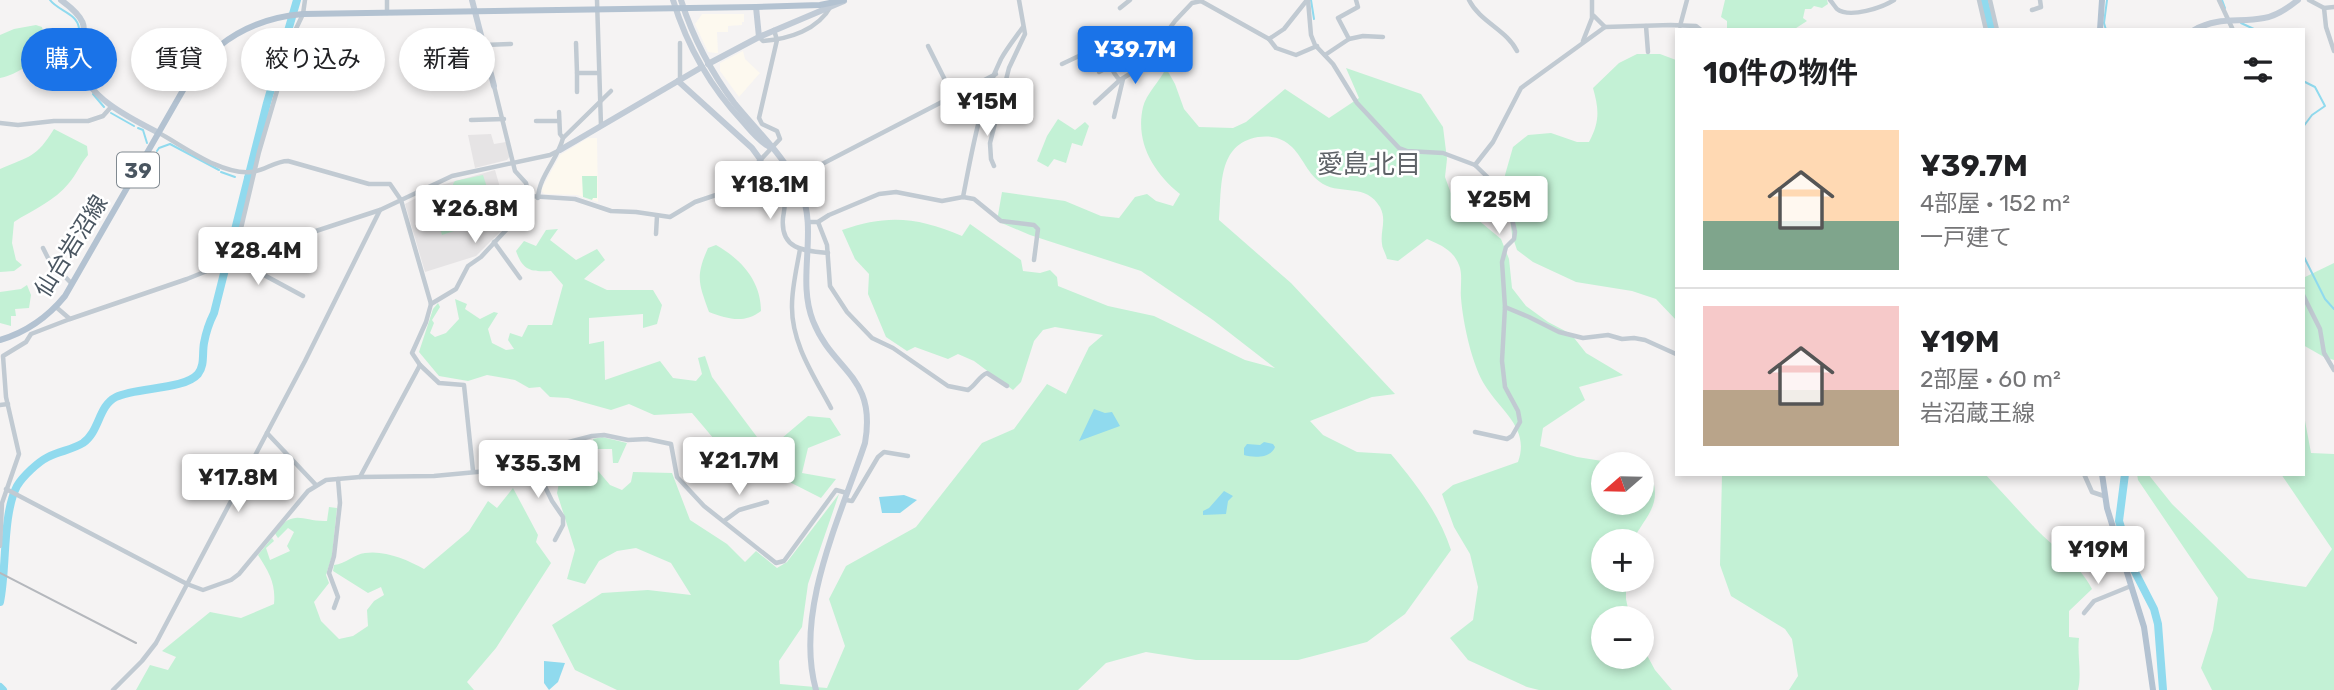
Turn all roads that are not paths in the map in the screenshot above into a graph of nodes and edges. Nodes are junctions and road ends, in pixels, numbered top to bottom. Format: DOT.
graph roads {
  1 [pos="61,0"];
  2 [pos="305,0"];
  3 [pos="387,0"];
  4 [pos="472,0"];
  5 [pos="597,0"];
  6 [pos="673,0"];
  7 [pos="681,0"];
  8 [pos="845,0"];
  9 [pos="1019,0"];
  10 [pos="1130,0"];
  11 [pos="1201,0"];
  12 [pos="1308,0"];
  13 [pos="1356,0"];
  14 [pos="1469,0"];
  15 [pos="1592,0"];
  16 [pos="1687,0"];
  17 [pos="1830,0"];
  18 [pos="1894,0"];
  19 [pos="1979,0"];
  20 [pos="1990,0"];
  21 [pos="2040,0"];
  22 [pos="2102,0"];
  23 [pos="2219,0"];
  24 [pos="2298,0"];
  25 [pos="2309,0"];
  26 [pos="756,4"];
  27 [pos="831,6"];
  28 [pos="2334,7"];
  29 [pos="680,8"];
  30 [pos="1120,8"];
  31 [pos="2324,8"];
  32 [pos="597,9"];
  33 [pos="2032,10"];
  34 [pos="475,11"];
  35 [pos="387,13"];
  36 [pos="301,14"];
  37 [pos="1593,14"];
  38 [pos="2227,19"];
  39 [pos="1646,26"];
  40 [pos="1680,26"];
  41 [pos="1024,27"];
  42 [pos="1605,27"];
  43 [pos="480,28"];
  44 [pos="1698,28"];
  45 [pos="1986,28"];
  46 [pos="1997,28"];
  47 [pos="2100,28"];
  48 [pos="2200,28"];
  49 [pos="2232,28"];
  50 [pos="774,30"];
  51 [pos="759,37"];
  52 [pos="1382,37"];
  53 [pos="1269,39"];
  54 [pos="1349,39"];
  55 [pos="777,40"];
  56 [pos="1583,42"];
  57 [pos="576,43"];
  58 [pos="680,43"];
  59 [pos="511,44"];
  60 [pos="495,45"];
  61 [pos="928,46"];
  62 [pos="1317,46"];
  63 [pos="1517,51"];
  64 [pos="2334,51"];
  65 [pos="1648,52"];
  66 [pos="1325,55"];
  67 [pos="1062,64"];
  68 [pos="705,65"];
  69 [pos="1110,66"];
  70 [pos="1099,72"];
  71 [pos="598,73"];
  72 [pos="577,74"];
  73 [pos="996,74"];
  74 [pos="1121,79"];
  75 [pos="679,81"];
  76 [pos="495,89"];
  77 [pos="611,91"];
  78 [pos="578,92"];
  79 [pos="953,96"];
  80 [pos="599,102"];
  81 [pos="1095,103"];
  82 [pos="111,107"];
  83 [pos="559,112"];
  84 [pos="1114,117"];
  85 [pos="504,119"];
  86 [pos="471,120"];
  87 [pos="537,121"];
  88 [pos="559,121"];
  89 [pos="0,123"];
  90 [pos="601,126"];
  91 [pos="159,133"];
  92 [pos="562,138"];
  93 [pos="772,148"];
  94 [pos="560,150"];
  95 [pos="760,159"];
  96 [pos="513,162"];
  97 [pos="1475,165"];
  98 [pos="994,166"];
  99 [pos="254,172"];
  100 [pos="794,178"];
  101 [pos="529,196"];
  102 [pos="963,197"];
  103 [pos="538,198"];
  104 [pos="401,200"];
  105 [pos="380,210"];
  106 [pos="657,216"];
  107 [pos="809,222"];
  108 [pos="818,222"];
  109 [pos="656,234"];
  110 [pos="494,242"];
  111 [pos="43,248"];
  112 [pos="800,249"];
  113 [pos="809,251"];
  114 [pos="828,253"];
  115 [pos="234,259"];
  116 [pos="1034,260"];
  117 [pos="520,278"];
  118 [pos="73,285"];
  119 [pos="303,296"];
  120 [pos="2305,299"];
  121 [pos="431,304"];
  122 [pos="55,307"];
  123 [pos="1505,307"];
  124 [pos="70,319"];
  125 [pos="0,340"];
  126 [pos="1675,354"];
  127 [pos="2,357"];
  128 [pos="420,365"];
  129 [pos="2334,370"];
  130 [pos="1007,386"];
  131 [pos="8,404"];
  132 [pos="0,405"];
  133 [pos="831,408"];
  134 [pos="1475,432"];
  135 [pos="267,433"];
  136 [pos="908,456"];
  137 [pos="531,458"];
  138 [pos="474,471"];
  139 [pos="2085,476"];
  140 [pos="2102,476"];
  141 [pos="360,477"];
  142 [pos="338,479"];
  143 [pos="316,485"];
  144 [pos="7,489"];
  145 [pos="847,496"];
  146 [pos="2104,496"];
  147 [pos="766,502"];
  148 [pos="724,520"];
  149 [pos="555,540"];
  150 [pos="0,546"];
  151 [pos="187,584"];
  152 [pos="2132,586"];
  153 [pos="334,608"];
  154 [pos="2084,613"];
  155 [pos="2151,689"];
  156 [pos="113,690"];
  157 [pos="816,690"];
  1 -- 82 [label="street"];
  2 -- 36 [label="street"];
  3 -- 35 [label="street"];
  4 -- 34 [label="street"];
  5 -- 32 [label="street"];
  6 -- 29 [label="street"];
  7 -- 29 [label="street"];
  8 -- 27 [label="main road, 仙台岩沼線 / 39"];
  9 -- 41 [label="street"];
  10 -- 30 [label="street"];
  11 -- 53 [label="street"];
  11 -- 74 [label="street"];
  12 -- 53 [label="street"];
  12 -- 62 [label="street"];
  13 -- 54 [label="street"];
  14 -- 63 [label="street"];
  15 -- 37 [label="street"];
  16 -- 40 [label="street"];
  17 -- 18 [label="street"];
  19 -- 45 [label="street"];
  20 -- 46 [label="street"];
  21 -- 33 [label="street"];
  22 -- 47 [label="main road"];
  23 -- 38 [label="street"];
  24 -- 38 [label="street"];
  25 -- 31 [label="street"];
  26 -- 27 [label="main road, 仙台岩沼線 / 39"];
  26 -- 29 [label="main road, 仙台岩沼線 / 39"];
  26 -- 51 [label="street"];
  27 -- 50 [label="street"];
  27 -- 55 [label="street"];
  28 -- 31 [label="street"];
  29 -- 32 [label="main road, 仙台岩沼線 / 39"];
  29 -- 68 [label="street"];
  31 -- 64 [label="street"];
  32 -- 34 [label="main road, 仙台岩沼線 / 39"];
  32 -- 71 [label="street"];
  34 -- 35 [label="main road, 仙台岩沼線 / 39"];
  34 -- 43 [label="street"];
  35 -- 36 [label="main road, 仙台岩沼線 / 39"];
  36 -- 91 [label="main road, 仙台岩沼線 / 39"];
  36 -- 99 [label="street"];
  37 -- 42 [label="street"];
  37 -- 56 [label="street"];
  38 -- 48 [label="street"];
  38 -- 49 [label="street"];
  39 -- 40 [label="street"];
  39 -- 42 [label="street"];
  39 -- 65 [label="street"];
  40 -- 44 [label="street"];
  41 -- 73 [label="street"];
  41 -- 98 [label="street"];
  42 -- 56 [label="street"];
  50 -- 51 [label="street"];
  50 -- 55 [label="street"];
  51 -- 55 [label="street"];
  51 -- 68 [label="street"];
  52 -- 54 [label="street"];
  53 -- 62 [label="street"];
  54 -- 66 [label="street"];
  55 -- 93 [label="street"];
  56 -- 97 [label="street"];
  57 -- 72 [label="street"];
  58 -- 75 [label="street"];
  59 -- 60 [label="street"];
  61 -- 79 [label="street"];
  62 -- 66 [label="street"];
  66 -- 97 [label="street"];
  67 -- 69 [label="street"];
  68 -- 75 [label="street"];
  68 -- 93 [label="street"];
  69 -- 70 [label="street"];
  69 -- 74 [label="street"];
  71 -- 72 [label="street"];
  71 -- 80 [label="street"];
  72 -- 78 [label="street"];
  73 -- 79 [label="street"];
  73 -- 102 [label="street"];
  74 -- 81 [label="street"];
  74 -- 84 [label="street"];
  75 -- 90 [label="street"];
  75 -- 95 [label="street"];
  76 -- 85 [label="street"];
  77 -- 80 [label="street"];
  79 -- 100 [label="street"];
  80 -- 90 [label="street"];
  80 -- 92 [label="street"];
  82 -- 89 [label="street"];
  82 -- 91 [label="street"];
  83 -- 88 [label="street"];
  85 -- 86 [label="street"];
  85 -- 96 [label="street"];
  87 -- 88 [label="street"];
  88 -- 92 [label="street"];
  90 -- 94 [label="street"];
  91 -- 99 [label="street"];
  91 -- 118 [label="main road, 仙台岩沼線 / 39"];
  92 -- 94 [label="street"];
  93 -- 95 [label="street"];
  93 -- 100 [label="street"];
  94 -- 96 [label="street"];
  94 -- 103 [label="street"];
  95 -- 106 [label="street"];
  95 -- 112 [label="street"];
  96 -- 101 [label="street"];
  96 -- 104 [label="street"];
  97 -- 123 [label="street"];
  99 -- 104 [label="street"];
  99 -- 115 [label="street"];
  100 -- 107 [label="street"];
  101 -- 103 [label="street"];
  101 -- 110 [label="street"];
  102 -- 108 [label="street"];
  102 -- 116 [label="street"];
  103 -- 106 [label="street"];
  104 -- 105 [label="street"];
  104 -- 121 [label="street"];
  105 -- 115 [label="street"];
  105 -- 135 [label="street"];
  106 -- 109 [label="street"];
  107 -- 108 [label="street"];
  107 -- 113 [label="street"];
  108 -- 114 [label="street"];
  110 -- 117 [label="street"];
  110 -- 121 [label="street"];
  111 -- 118 [label="street"];
  112 -- 113 [label="street"];
  112 -- 133 [label="street"];
  113 -- 114 [label="street"];
  113 -- 145 [label="street"];
  114 -- 130 [label="street"];
  115 -- 119 [label="street"];
  115 -- 124 [label="street"];
  118 -- 122 [label="main road, 仙台岩沼線 / 39"];
  120 -- 129 [label="street"];
  121 -- 128 [label="street"];
  122 -- 124 [label="street"];
  122 -- 125 [label="main road, 仙台岩沼線 / 39"];
  123 -- 126 [label="street"];
  123 -- 134 [label="street"];
  124 -- 127 [label="street"];
  127 -- 131 [label="street"];
  128 -- 138 [label="street"];
  128 -- 141 [label="street"];
  131 -- 132 [label="street"];
  131 -- 144 [label="street"];
  135 -- 143 [label="street"];
  135 -- 151 [label="street"];
  136 -- 145 [label="street"];
  137 -- 138 [label="street"];
  137 -- 148 [label="street"];
  137 -- 149 [label="street"];
  138 -- 141 [label="street"];
  139 -- 146 [label="street"];
  140 -- 146 [label="main road"];
  141 -- 142 [label="street"];
  142 -- 143 [label="street"];
  142 -- 153 [label="street"];
  143 -- 151 [label="street"];
  144 -- 150 [label="street"];
  144 -- 151 [label="street"];
  145 -- 148 [label="street"];
  145 -- 157 [label="street"];
  146 -- 152 [label="main road"];
  147 -- 148 [label="street"];
  151 -- 156 [label="street"];
  152 -- 154 [label="street"];
  152 -- 155 [label="main road"];
}
